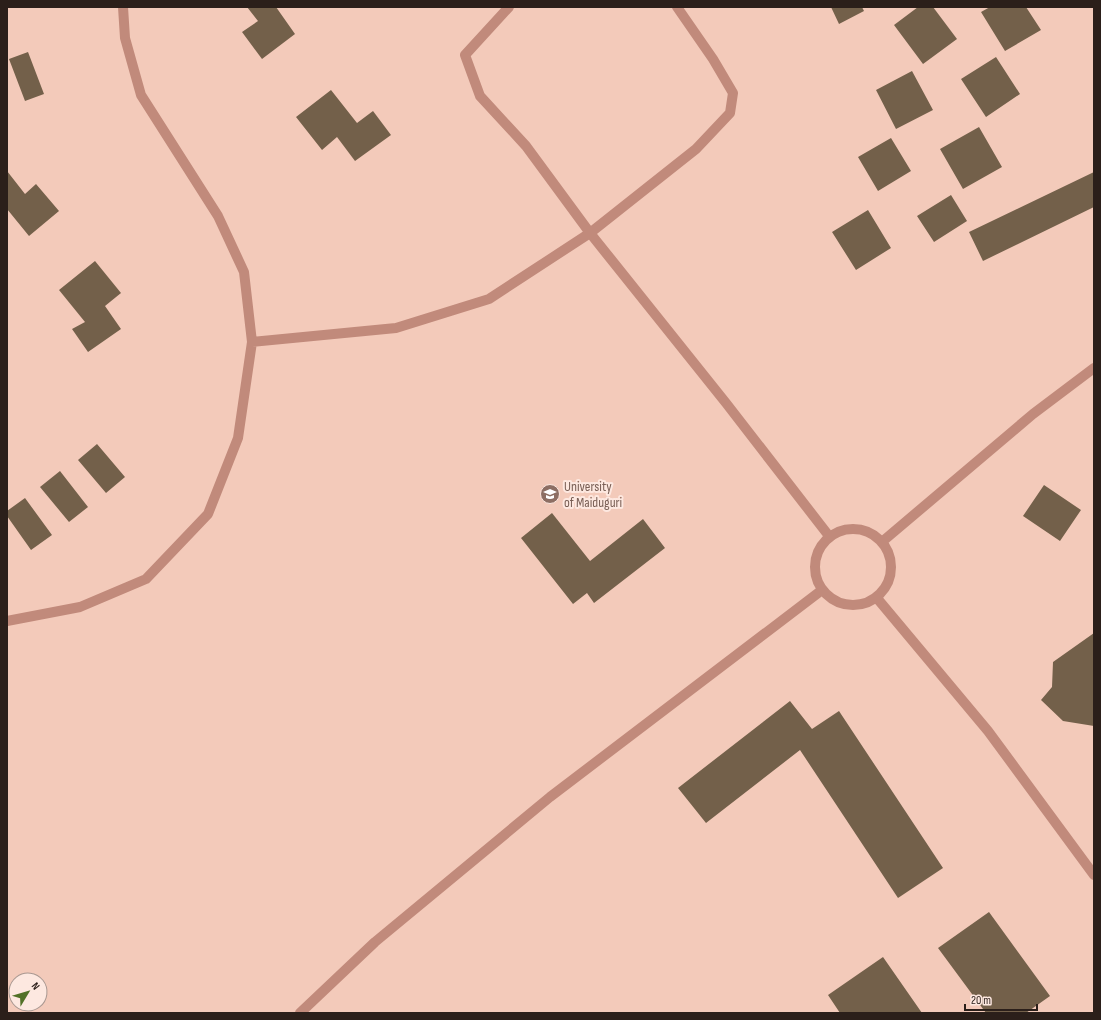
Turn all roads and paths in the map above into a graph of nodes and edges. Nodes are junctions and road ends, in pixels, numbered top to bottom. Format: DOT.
graph roads {
  1 [pos="123,7"];
  2 [pos="509,7"];
  3 [pos="677,7"];
  4 [pos="590,233"];
  5 [pos="252,342"];
  6 [pos="1094,368"];
  7 [pos="829,536"];
  8 [pos="883,541"];
  9 [pos="822,590"];
  10 [pos="876,597"];
  11 [pos="7,621"];
  12 [pos="1094,875"];
  13 [pos="300,1013"];
  1 -- 5 [label="street"];
  2 -- 4 [label="street"];
  3 -- 4 [label="street"];
  4 -- 5 [label="street"];
  4 -- 7 [label="street"];
  5 -- 11 [label="street"];
  6 -- 8 [label="street"];
  7 -- 8 [label="street"];
  7 -- 9 [label="street"];
  8 -- 10 [label="street"];
  9 -- 10 [label="street"];
  9 -- 13 [label="street"];
  10 -- 12 [label="street"];
}
